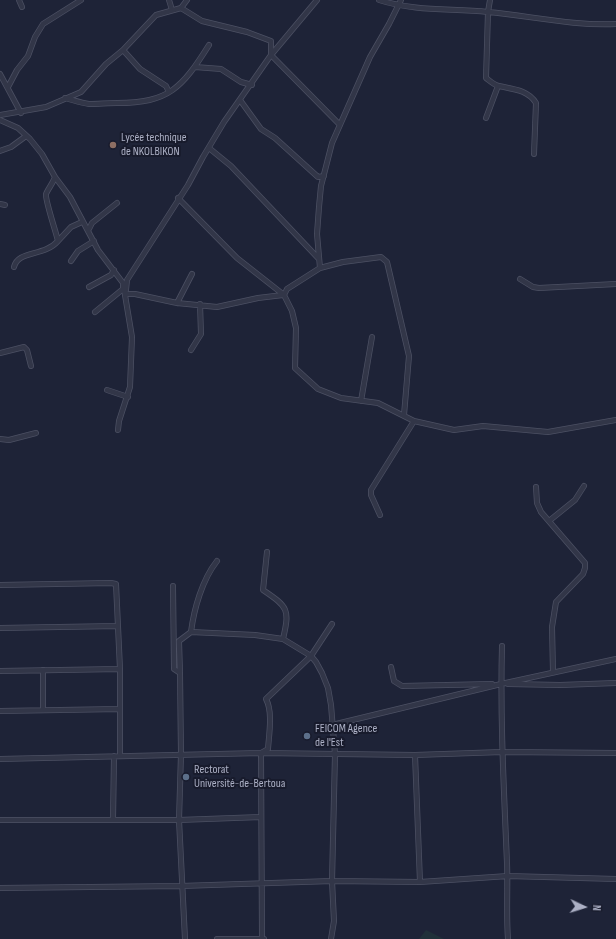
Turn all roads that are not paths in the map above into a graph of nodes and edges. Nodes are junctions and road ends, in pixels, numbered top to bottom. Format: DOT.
graph roads {
  1 [pos="20,0"];
  2 [pos="81,0"];
  3 [pos="169,0"];
  4 [pos="187,0"];
  5 [pos="317,0"];
  6 [pos="379,0"];
  7 [pos="401,0"];
  8 [pos="490,0"];
  9 [pos="399,6"];
  10 [pos="22,7"];
  11 [pos="181,8"];
  12 [pos="172,10"];
  13 [pos="488,12"];
  14 [pos="616,24"];
  15 [pos="209,45"];
  16 [pos="123,50"];
  17 [pos="272,55"];
  18 [pos="195,67"];
  19 [pos="0,74"];
  20 [pos="252,85"];
  21 [pos="498,86"];
  22 [pos="8,87"];
  23 [pos="169,92"];
  24 [pos="65,98"];
  25 [pos="240,100"];
  26 [pos="20,113"];
  27 [pos="0,115"];
  28 [pos="486,118"];
  29 [pos="0,120"];
  30 [pos="340,125"];
  31 [pos="26,136"];
  32 [pos="208,148"];
  33 [pos="0,150"];
  34 [pos="534,154"];
  35 [pos="324,176"];
  36 [pos="55,177"];
  37 [pos="178,198"];
  38 [pos="117,203"];
  39 [pos="82,222"];
  40 [pos="89,229"];
  41 [pos="58,241"];
  42 [pos="94,241"];
  43 [pos="318,258"];
  44 [pos="71,261"];
  45 [pos="14,267"];
  46 [pos="320,268"];
  47 [pos="114,270"];
  48 [pos="192,274"];
  49 [pos="520,279"];
  50 [pos="123,283"];
  51 [pos="616,284"];
  52 [pos="89,287"];
  53 [pos="125,294"];
  54 [pos="284,295"];
  55 [pos="177,303"];
  56 [pos="200,304"];
  57 [pos="95,312"];
  58 [pos="372,337"];
  59 [pos="191,350"];
  60 [pos="0,354"];
  61 [pos="31,366"];
  62 [pos="107,390"];
  63 [pos="128,397"];
  64 [pos="361,401"];
  65 [pos="404,415"];
  66 [pos="616,420"];
  67 [pos="414,421"];
  68 [pos="118,430"];
  69 [pos="36,433"];
  70 [pos="0,439"];
  71 [pos="584,486"];
  72 [pos="536,487"];
  73 [pos="380,515"];
  74 [pos="549,521"];
  75 [pos="267,552"];
  76 [pos="216,561"];
  77 [pos="0,585"];
  78 [pos="173,586"];
  79 [pos="332,624"];
  80 [pos="118,626"];
  81 [pos="0,628"];
  82 [pos="191,632"];
  83 [pos="284,639"];
  84 [pos="502,646"];
  85 [pos="311,656"];
  86 [pos="616,659"];
  87 [pos="391,667"];
  88 [pos="120,669"];
  89 [pos="43,670"];
  90 [pos="0,671"];
  91 [pos="553,672"];
  92 [pos="180,673"];
  93 [pos="616,683"];
  94 [pos="501,684"];
  95 [pos="120,709"];
  96 [pos="43,710"];
  97 [pos="0,711"];
  98 [pos="332,725"];
  99 [pos="502,752"];
  100 [pos="261,753"];
  101 [pos="616,753"];
  102 [pos="181,754"];
  103 [pos="335,754"];
  104 [pos="415,755"];
  105 [pos="114,756"];
  106 [pos="120,756"];
  107 [pos="0,758"];
  108 [pos="261,817"];
  109 [pos="0,820"];
  110 [pos="112,820"];
  111 [pos="179,820"];
  112 [pos="508,876"];
  113 [pos="616,879"];
  114 [pos="332,881"];
  115 [pos="420,882"];
  116 [pos="262,883"];
  117 [pos="181,886"];
  118 [pos="0,888"];
  119 [pos="263,938"];
  120 [pos="184,939"];
  121 [pos="217,939"];
  122 [pos="331,939"];
  123 [pos="508,939"];
  1 -- 10 [label="street"];
  2 -- 22 [label="street"];
  3 -- 12 [label="street"];
  4 -- 11 [label="street"];
  5 -- 17 [label="street"];
  6 -- 9 [label="street"];
  7 -- 9 [label="street"];
  8 -- 13 [label="street"];
  9 -- 13 [label="street"];
  9 -- 30 [label="street"];
  11 -- 12 [label="street"];
  11 -- 17 [label="street"];
  12 -- 16 [label="street"];
  13 -- 14 [label="street"];
  13 -- 21 [label="street"];
  15 -- 18 [label="street"];
  16 -- 23 [label="street"];
  16 -- 24 [label="street"];
  17 -- 20 [label="street"];
  17 -- 30 [label="street"];
  18 -- 20 [label="street"];
  18 -- 23 [label="street"];
  19 -- 22 [label="street"];
  20 -- 25 [label="street"];
  21 -- 28 [label="street"];
  21 -- 34 [label="street"];
  22 -- 26 [label="street"];
  23 -- 24 [label="street"];
  24 -- 26 [label="street"];
  25 -- 32 [label="street"];
  25 -- 35 [label="street"];
  26 -- 27 [label="street"];
  29 -- 31 [label="street"];
  30 -- 35 [label="street"];
  31 -- 33 [label="street"];
  31 -- 36 [label="street"];
  32 -- 37 [label="street"];
  32 -- 43 [label="street"];
  35 -- 43 [label="street"];
  36 -- 39 [label="street"];
  36 -- 41 [label="street"];
  37 -- 53 [label="street"];
  37 -- 54 [label="street"];
  38 -- 40 [label="street"];
  39 -- 40 [label="street"];
  39 -- 41 [label="street"];
  40 -- 42 [label="street"];
  41 -- 45 [label="street"];
  42 -- 44 [label="street"];
  42 -- 47 [label="street"];
  43 -- 46 [label="street"];
  46 -- 54 [label="street"];
  46 -- 65 [label="street"];
  47 -- 50 [label="street"];
  47 -- 52 [label="street"];
  48 -- 55 [label="street"];
  49 -- 51 [label="street"];
  50 -- 53 [label="street"];
  50 -- 57 [label="street"];
  53 -- 55 [label="street"];
  53 -- 63 [label="street"];
  54 -- 56 [label="street"];
  54 -- 64 [label="street"];
  55 -- 56 [label="street"];
  56 -- 59 [label="street"];
  58 -- 64 [label="street"];
  60 -- 61 [label="street"];
  62 -- 63 [label="street"];
  63 -- 68 [label="street"];
  64 -- 65 [label="street"];
  65 -- 67 [label="street"];
  66 -- 67 [label="street"];
  67 -- 73 [label="street"];
  69 -- 70 [label="street"];
  71 -- 74 [label="street"];
  72 -- 74 [label="street"];
  74 -- 91 [label="street"];
  75 -- 83 [label="street"];
  76 -- 82 [label="street"];
  77 -- 80 [label="street"];
  78 -- 92 [label="street"];
  79 -- 85 [label="street"];
  80 -- 81 [label="street"];
  80 -- 88 [label="street"];
  82 -- 83 [label="street"];
  82 -- 92 [label="street"];
  83 -- 85 [label="street"];
  84 -- 94 [label="street"];
  85 -- 98 [label="street"];
  85 -- 100 [label="street"];
  86 -- 91 [label="street"];
  87 -- 94 [label="street"];
  88 -- 89 [label="street"];
  88 -- 95 [label="street"];
  89 -- 90 [label="street"];
  89 -- 96 [label="street"];
  91 -- 94 [label="street"];
  92 -- 102 [label="street"];
  93 -- 94 [label="street"];
  94 -- 98 [label="street"];
  94 -- 99 [label="street"];
  95 -- 96 [label="street"];
  95 -- 106 [label="street"];
  96 -- 97 [label="street"];
  98 -- 103 [label="street"];
  99 -- 101 [label="street"];
  99 -- 104 [label="street"];
  99 -- 112 [label="street"];
  100 -- 102 [label="street"];
  100 -- 103 [label="street"];
  100 -- 108 [label="street"];
  102 -- 106 [label="street"];
  102 -- 111 [label="street"];
  103 -- 104 [label="street"];
  103 -- 114 [label="street"];
  104 -- 115 [label="street"];
  105 -- 106 [label="street"];
  105 -- 107 [label="street"];
  105 -- 110 [label="street"];
  108 -- 111 [label="street"];
  108 -- 116 [label="street"];
  109 -- 110 [label="street"];
  110 -- 111 [label="street"];
  111 -- 117 [label="street"];
  112 -- 113 [label="street"];
  112 -- 115 [label="street"];
  112 -- 123 [label="street"];
  114 -- 115 [label="street"];
  114 -- 116 [label="street"];
  114 -- 122 [label="street"];
  116 -- 117 [label="street"];
  116 -- 119 [label="street"];
  117 -- 118 [label="street"];
  117 -- 120 [label="street"];
  119 -- 121 [label="street"];
}
